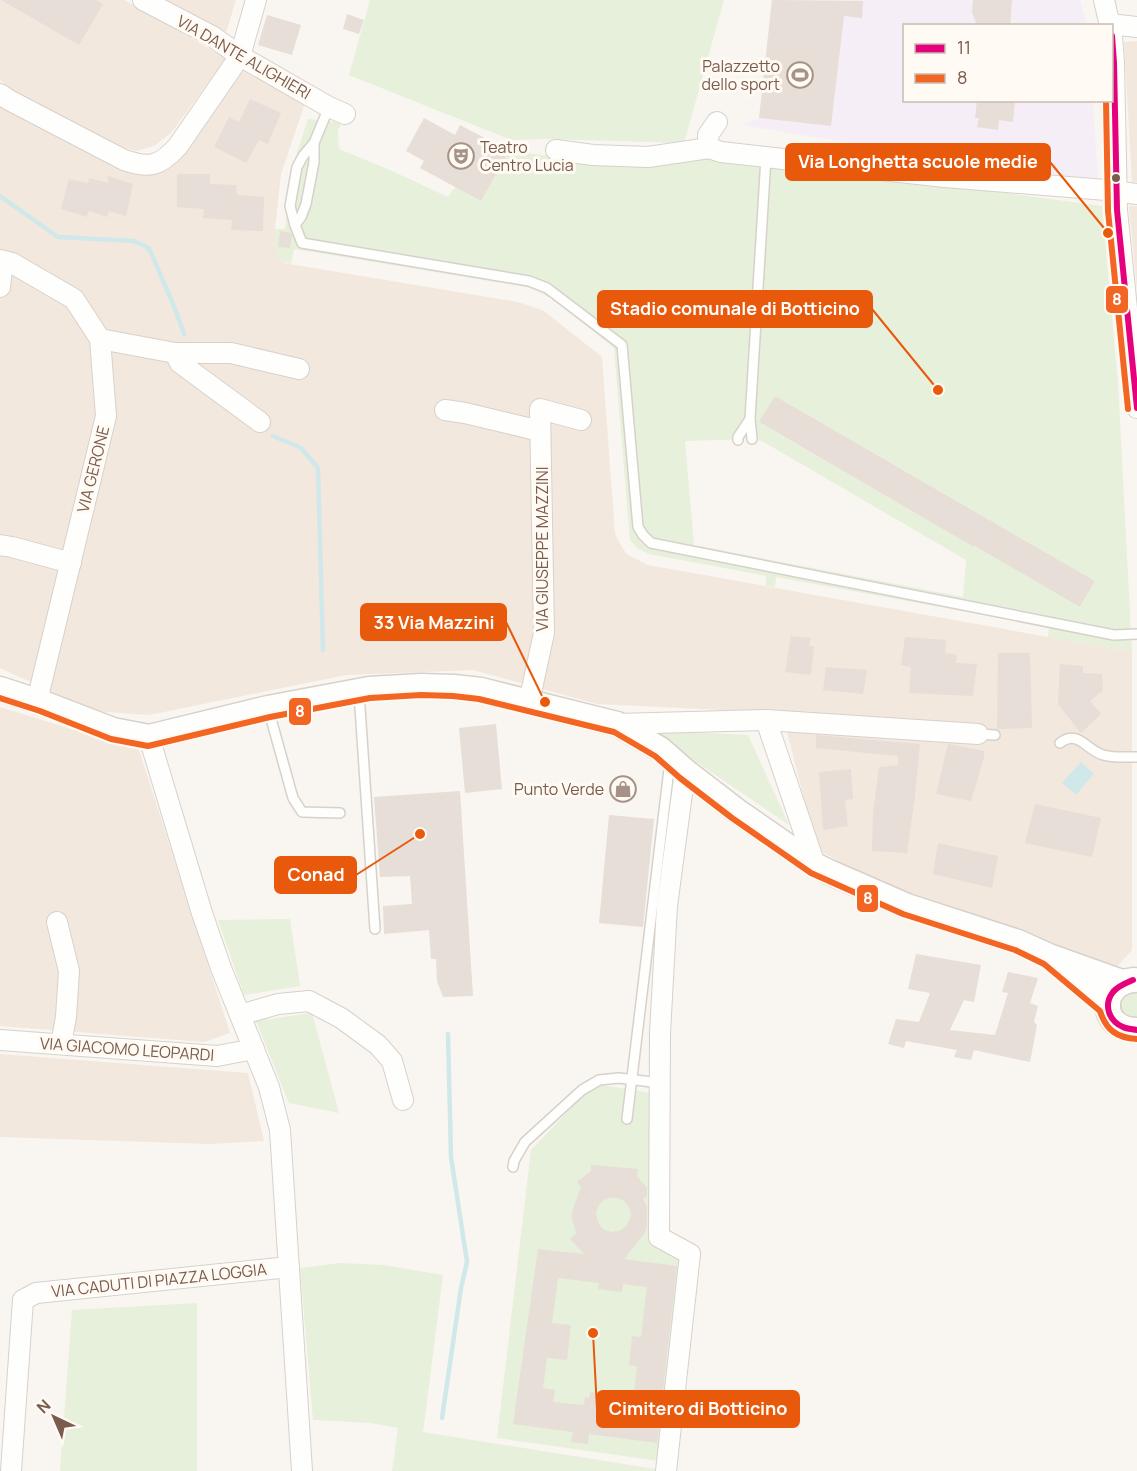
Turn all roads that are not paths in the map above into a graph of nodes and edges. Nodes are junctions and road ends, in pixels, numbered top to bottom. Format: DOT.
graph roads {
  1 [pos="143,0"];
  2 [pos="256,0"];
  3 [pos="1104,0"];
  4 [pos="1110,24"];
  5 [pos="1137,27"];
  6 [pos="1113,28"];
  7 [pos="1113,51"];
  8 [pos="240,56"];
  9 [pos="0,94"];
  10 [pos="337,110"];
  11 [pos="717,122"];
  12 [pos="314,143"];
  13 [pos="709,148"];
  14 [pos="556,150"];
  15 [pos="766,157"];
  16 [pos="1116,191"];
  17 [pos="1137,194"];
  18 [pos="295,225"];
  19 [pos="2,261"];
  20 [pos="0,287"];
  21 [pos="100,339"];
  22 [pos="175,353"];
  23 [pos="299,369"];
  24 [pos="1136,373"];
  25 [pos="1137,408"];
  26 [pos="445,410"];
  27 [pos="750,419"];
  28 [pos="581,420"];
  29 [pos="260,422"];
  30 [pos="540,431"];
  31 [pos="0,545"];
  32 [pos="70,563"];
  33 [pos="1137,634"];
  34 [pos="0,689"];
  35 [pos="359,690"];
  36 [pos="37,701"];
  37 [pos="529,702"];
  38 [pos="268,708"];
  39 [pos="766,720"];
  40 [pos="617,724"];
  41 [pos="986,735"];
  42 [pos="149,737"];
  43 [pos="1060,743"];
  44 [pos="1137,757"];
  45 [pos="678,765"];
  46 [pos="340,813"];
  47 [pos="815,865"];
  48 [pos="57,922"];
  49 [pos="375,929"];
  50 [pos="1049,956"];
  51 [pos="1132,979"];
  52 [pos="1108,1006"];
  53 [pos="240,1015"];
  54 [pos="1137,1030"];
  55 [pos="0,1040"];
  56 [pos="61,1044"];
  57 [pos="254,1049"];
  58 [pos="632,1079"];
  59 [pos="660,1083"];
  60 [pos="403,1100"];
  61 [pos="627,1119"];
  62 [pos="513,1167"];
  63 [pos="289,1267"];
  64 [pos="11,1471"];
  65 [pos="302,1471"];
  66 [pos="666,1471"];
  1 -- 8 [label="street, VIA DANTE ALIGHIERI"];
  2 -- 8 [label="street"];
  3 -- 4 [label="street"];
  5 -- 6 [label="street"];
  7 -- 16 [label="street"];
  8 -- 9 [label="street"];
  8 -- 10 [label="street, VIA DANTE ALIGHIERI"];
  10 -- 12 [label="lane"];
  11 -- 13 [label="street"];
  12 -- 18 [label="lane"];
  12 -- 18 [label="lane"];
  13 -- 14 [label="street"];
  13 -- 15 [label="street"];
  15 -- 16 [label="street"];
  15 -- 27 [label="lane"];
  16 -- 17 [label="street"];
  16 -- 24 [label="street"];
  18 -- 33 [label="lane"];
  19 -- 20 [label="street"];
  19 -- 21 [label="street, VIA GERONE"];
  21 -- 22 [label="street"];
  21 -- 32 [label="street, VIA GERONE"];
  22 -- 23 [label="street"];
  22 -- 29 [label="street"];
  24 -- 25 [label="street"];
  26 -- 30 [label="street"];
  27 -- 27 [label="lane"];
  28 -- 30 [label="street, VIA GIUSEPPE MAZZINI"];
  30 -- 37 [label="street, VIA GIUSEPPE MAZZINI"];
  31 -- 32 [label="street"];
  32 -- 36 [label="street, VIA GERONE"];
  34 -- 36 [label="street"];
  35 -- 37 [label="street"];
  35 -- 38 [label="street"];
  35 -- 49 [label="lane"];
  36 -- 42 [label="street"];
  37 -- 40 [label="street"];
  38 -- 42 [label="street"];
  38 -- 46 [label="lane"];
  39 -- 40 [label="street"];
  39 -- 41 [label="street"];
  39 -- 47 [label="street"];
  40 -- 45 [label="street"];
  42 -- 53 [label="street, VIA CADUTI DI PIAZZA LOGGIA"];
  43 -- 44 [label="lane"];
  45 -- 47 [label="street"];
  45 -- 58 [label="lane"];
  45 -- 59 [label="street"];
  47 -- 50 [label="street"];
  48 -- 56 [label="street"];
  50 -- 51 [label="street"];
  50 -- 52 [label="street"];
  51 -- 52 [label="street"];
  52 -- 54 [label="street"];
  53 -- 57 [label="street, VIA CADUTI DI PIAZZA LOGGIA"];
  53 -- 60 [label="street"];
  55 -- 56 [label="street, VIA GIACOMO LEOPARDI"];
  56 -- 57 [label="street, VIA GIACOMO LEOPARDI"];
  57 -- 63 [label="street, VIA CADUTI DI PIAZZA LOGGIA"];
  58 -- 59 [label="lane"];
  58 -- 61 [label="lane"];
  58 -- 62 [label="lane"];
  59 -- 66 [label="street"];
  63 -- 64 [label="street, VIA CADUTI DI PIAZZA LOGGIA"];
  63 -- 65 [label="street, VIA CADUTI DI PIAZZA LOGGIA"];
}
